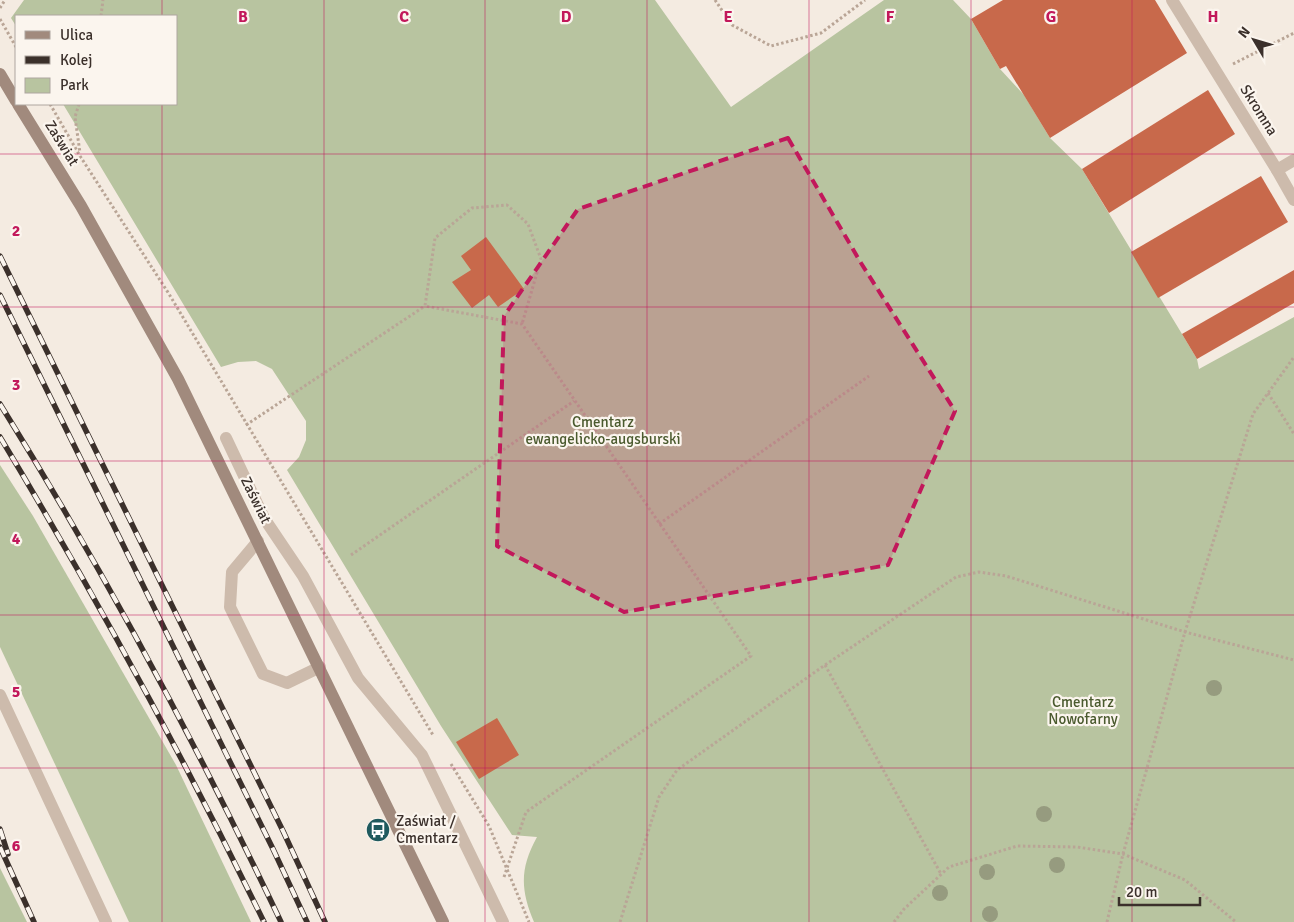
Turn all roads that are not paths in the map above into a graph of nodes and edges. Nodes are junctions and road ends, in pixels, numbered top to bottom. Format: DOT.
graph roads {
  1 [pos="1172,0"];
  2 [pos="0,74"];
  3 [pos="15,99"];
  4 [pos="19,105"];
  5 [pos="1294,160"];
  6 [pos="1277,170"];
  7 [pos="1294,200"];
  8 [pos="226,438"];
  9 [pos="258,541"];
  10 [pos="320,667"];
  11 [pos="0,695"];
  12 [pos="106,922"];
  13 [pos="443,922"];
  14 [pos="503,922"];
  1 -- 6 [label="street, Skromna"];
  2 -- 3 [label="street, Zaświat"];
  4 -- 9 [label="street, Zaświat"];
  5 -- 6 [label="street"];
  6 -- 7 [label="street, Skromna"];
  8 -- 14 [label="street"];
  9 -- 10 [label="street, Zaświat"];
  9 -- 10 [label="street"];
  10 -- 13 [label="street, Zaświat"];
  11 -- 12 [label="street"];
}
